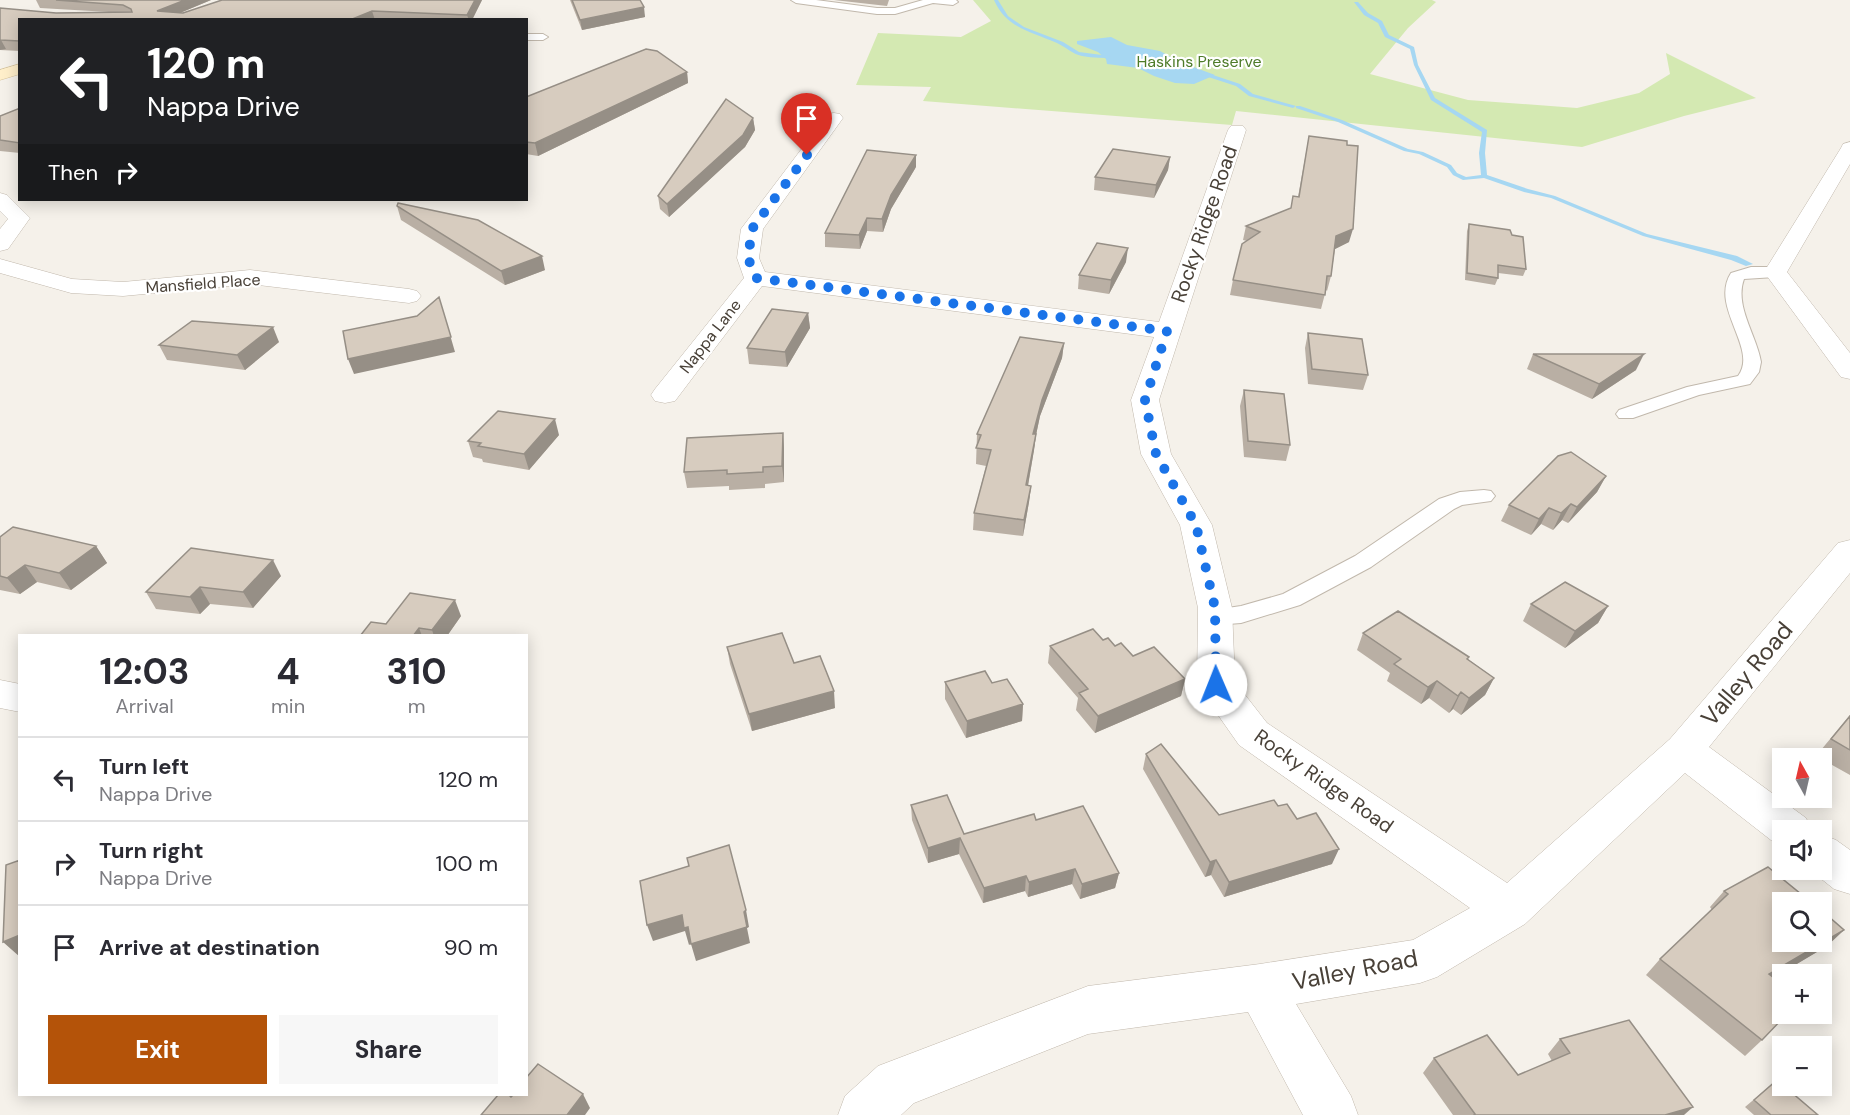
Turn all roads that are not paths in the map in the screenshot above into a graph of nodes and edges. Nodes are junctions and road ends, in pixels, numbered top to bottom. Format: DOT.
graph roads {
  1 [pos="796,0"];
  2 [pos="953,2"];
  3 [pos="528,37"];
  4 [pos="543,37"];
  5 [pos="834,118"];
  6 [pos="1237,130"];
  7 [pos="1850,148"];
  8 [pos="0,199"];
  9 [pos="0,244"];
  10 [pos="0,266"];
  11 [pos="1775,272"];
  12 [pos="756,278"];
  13 [pos="408,296"];
  14 [pos="1167,331"];
  15 [pos="1850,370"];
  16 [pos="665,395"];
  17 [pos="1626,414"];
  18 [pos="1484,496"];
  19 [pos="1850,551"];
  20 [pos="1215,617"];
  21 [pos="0,694"];
  22 [pos="18,698"];
  23 [pos="1683,750"];
  24 [pos="1776,820"];
  25 [pos="1832,861"];
  26 [pos="1850,875"];
  27 [pos="1509,910"];
  28 [pos="1260,987"];
  29 [pos="864,1115"];
  30 [pos="1332,1115"];
  1 -- 2 [label="lane"];
  3 -- 4 [label="lane"];
  5 -- 12 [label="street"];
  6 -- 14 [label="street, Rocky Ridge Road"];
  7 -- 11 [label="street"];
  8 -- 9 [label="street"];
  10 -- 13 [label="street, Mansfield Place"];
  11 -- 15 [label="street"];
  11 -- 17 [label="lane"];
  12 -- 14 [label="street"];
  12 -- 16 [label="street, Nappa Lane"];
  14 -- 20 [label="street, Rocky Ridge Road"];
  18 -- 20 [label="lane"];
  19 -- 23 [label="street, Valley Road"];
  20 -- 27 [label="street, Rocky Ridge Road"];
  21 -- 22 [label="street"];
  23 -- 24 [label="street"];
  23 -- 27 [label="street, Valley Road"];
  25 -- 26 [label="street"];
  27 -- 28 [label="street, Valley Road"];
  28 -- 29 [label="street, Valley Road"];
  28 -- 30 [label="street"];
}
